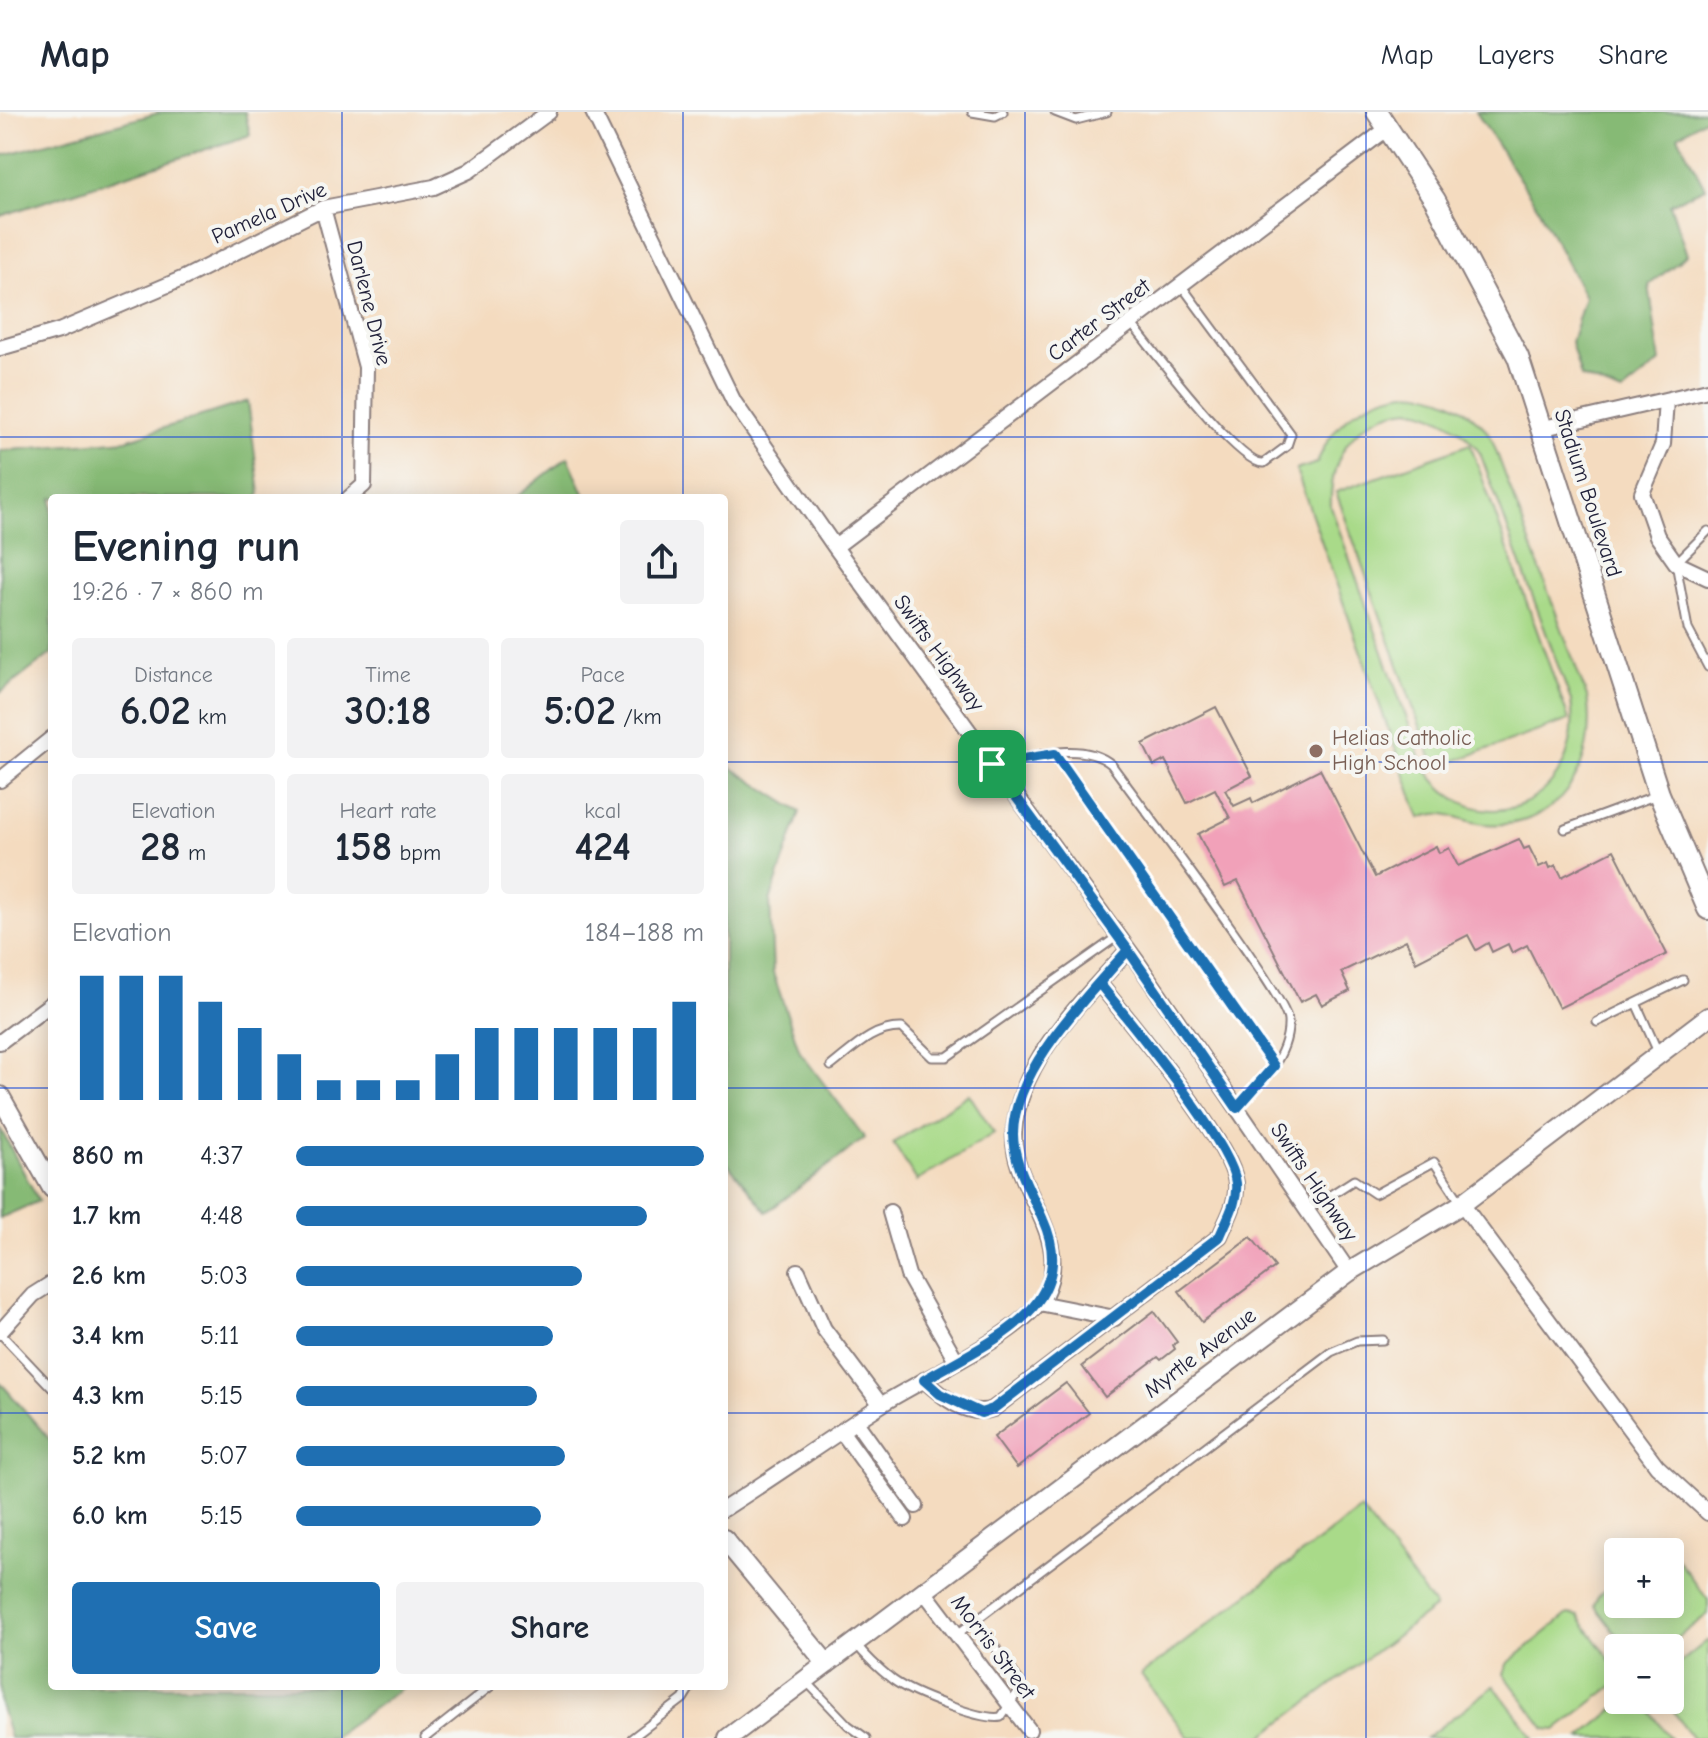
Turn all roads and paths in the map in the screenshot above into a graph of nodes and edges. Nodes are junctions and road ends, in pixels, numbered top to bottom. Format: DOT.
graph roads {
  1 [pos="549,112"];
  2 [pos="593,112"];
  3 [pos="972,112"];
  4 [pos="1003,112"];
  5 [pos="1055,112"];
  6 [pos="1107,112"];
  7 [pos="1383,120"];
  8 [pos="323,208"];
  9 [pos="1181,285"];
  10 [pos="1131,323"];
  11 [pos="0,348"];
  12 [pos="1708,390"];
  13 [pos="1666,400"];
  14 [pos="1544,428"];
  15 [pos="354,494"];
  16 [pos="1708,531"];
  17 [pos="835,547"];
  18 [pos="1676,563"];
  19 [pos="1708,578"];
  20 [pos="1708,667"];
  21 [pos="48,741"];
  22 [pos="1055,754"];
  23 [pos="992,764"];
  24 [pos="0,780"];
  25 [pos="1659,794"];
  26 [pos="1565,829"];
  27 [pos="1708,909"];
  28 [pos="1118,936"];
  29 [pos="1128,950"];
  30 [pos="1683,980"];
  31 [pos="1099,983"];
  32 [pos="1636,1003"];
  33 [pos="48,1006"];
  34 [pos="1708,1017"];
  35 [pos="1597,1022"];
  36 [pos="0,1042"];
  37 [pos="1659,1054"];
  38 [pos="831,1066"];
  39 [pos="1274,1066"];
  40 [pos="0,1096"];
  41 [pos="1237,1108"];
  42 [pos="48,1181"];
  43 [pos="1462,1204"];
  44 [pos="1307,1210"];
  45 [pos="890,1212"];
  46 [pos="798,1271"];
  47 [pos="1349,1272"];
  48 [pos="48,1286"];
  49 [pos="1039,1303"];
  50 [pos="1115,1318"];
  51 [pos="0,1333"];
  52 [pos="1383,1340"];
  53 [pos="956,1360"];
  54 [pos="924,1380"];
  55 [pos="48,1384"];
  56 [pos="881,1405"];
  57 [pos="856,1422"];
  58 [pos="842,1432"];
  59 [pos="728,1506"];
  60 [pos="916,1506"];
  61 [pos="1708,1513"];
  62 [pos="905,1519"];
  63 [pos="728,1544"];
  64 [pos="923,1590"];
  65 [pos="976,1620"];
  66 [pos="956,1635"];
  67 [pos="855,1642"];
  68 [pos="827,1664"];
  69 [pos="805,1680"];
  70 [pos="486,1690"];
  71 [pos="689,1690"];
  72 [pos="1010,1705"];
  73 [pos="1032,1734"];
  74 [pos="425,1738"];
  75 [pos="632,1738"];
  76 [pos="728,1738"];
  77 [pos="866,1738"];
  1 -- 8 [label="street, Pamela Drive"];
  2 -- 17 [label="street, Swifts Highway"];
  3 -- 4 [label="lane"];
  5 -- 6 [label="lane"];
  7 -- 9 [label="street, Carter Street"];
  7 -- 14 [label="main road, Stadium Boulevard"];
  8 -- 11 [label="street, Pamela Drive"];
  8 -- 15 [label="street, Darlene Drive"];
  9 -- 10 [label="street, Carter Street"];
  9 -- 10 [label="lane"];
  10 -- 17 [label="street, Carter Street"];
  12 -- 13 [label="street"];
  13 -- 14 [label="street"];
  13 -- 18 [label="street"];
  14 -- 25 [label="main road, Stadium Boulevard"];
  16 -- 18 [label="lane"];
  17 -- 23 [label="street, Swifts Highway"];
  18 -- 19 [label="street"];
  18 -- 20 [label="lane"];
  21 -- 24 [label="street"];
  22 -- 23 [label="lane"];
  22 -- 39 [label="lane"];
  22 -- 39 [label="lane"];
  23 -- 28 [label="street, Swifts Highway"];
  25 -- 26 [label="lane"];
  25 -- 27 [label="main road, Stadium Boulevard"];
  28 -- 29 [label="street, Swifts Highway"];
  28 -- 38 [label="lane"];
  29 -- 31 [label="street"];
  29 -- 41 [label="street, Swifts Highway"];
  30 -- 32 [label="lane"];
  31 -- 49 [label="street"];
  31 -- 50 [label="street"];
  32 -- 35 [label="lane"];
  32 -- 37 [label="lane"];
  33 -- 36 [label="street"];
  34 -- 37 [label="street, Myrtle Avenue"];
  37 -- 43 [label="street, Myrtle Avenue"];
  39 -- 41 [label="lane"];
  40 -- 42 [label="street"];
  41 -- 44 [label="street, Swifts Highway"];
  43 -- 44 [label="lane"];
  43 -- 47 [label="street, Myrtle Avenue"];
  43 -- 61 [label="street"];
  44 -- 47 [label="street, Swifts Highway"];
  45 -- 53 [label="street"];
  46 -- 56 [label="street"];
  47 -- 64 [label="street, Myrtle Avenue"];
  48 -- 51 [label="street"];
  49 -- 50 [label="street"];
  49 -- 53 [label="street"];
  50 -- 54 [label="street"];
  51 -- 55 [label="lane"];
  52 -- 65 [label="lane"];
  53 -- 54 [label="street"];
  54 -- 56 [label="street"];
  56 -- 57 [label="street"];
  57 -- 58 [label="street"];
  57 -- 60 [label="street"];
  58 -- 59 [label="street"];
  58 -- 62 [label="street"];
  63 -- 68 [label="street"];
  64 -- 66 [label="street, Morris Street"];
  64 -- 67 [label="street, Myrtle Avenue"];
  65 -- 66 [label="lane"];
  65 -- 72 [label="lane"];
  66 -- 72 [label="street, Morris Street"];
  67 -- 68 [label="street, Myrtle Avenue"];
  67 -- 72 [label="lane"];
  68 -- 69 [label="street, Myrtle Avenue"];
  69 -- 76 [label="street, Myrtle Avenue"];
  69 -- 77 [label="lane"];
  70 -- 74 [label="lane"];
  71 -- 75 [label="lane"];
  72 -- 73 [label="street, Morris Street"];
}
